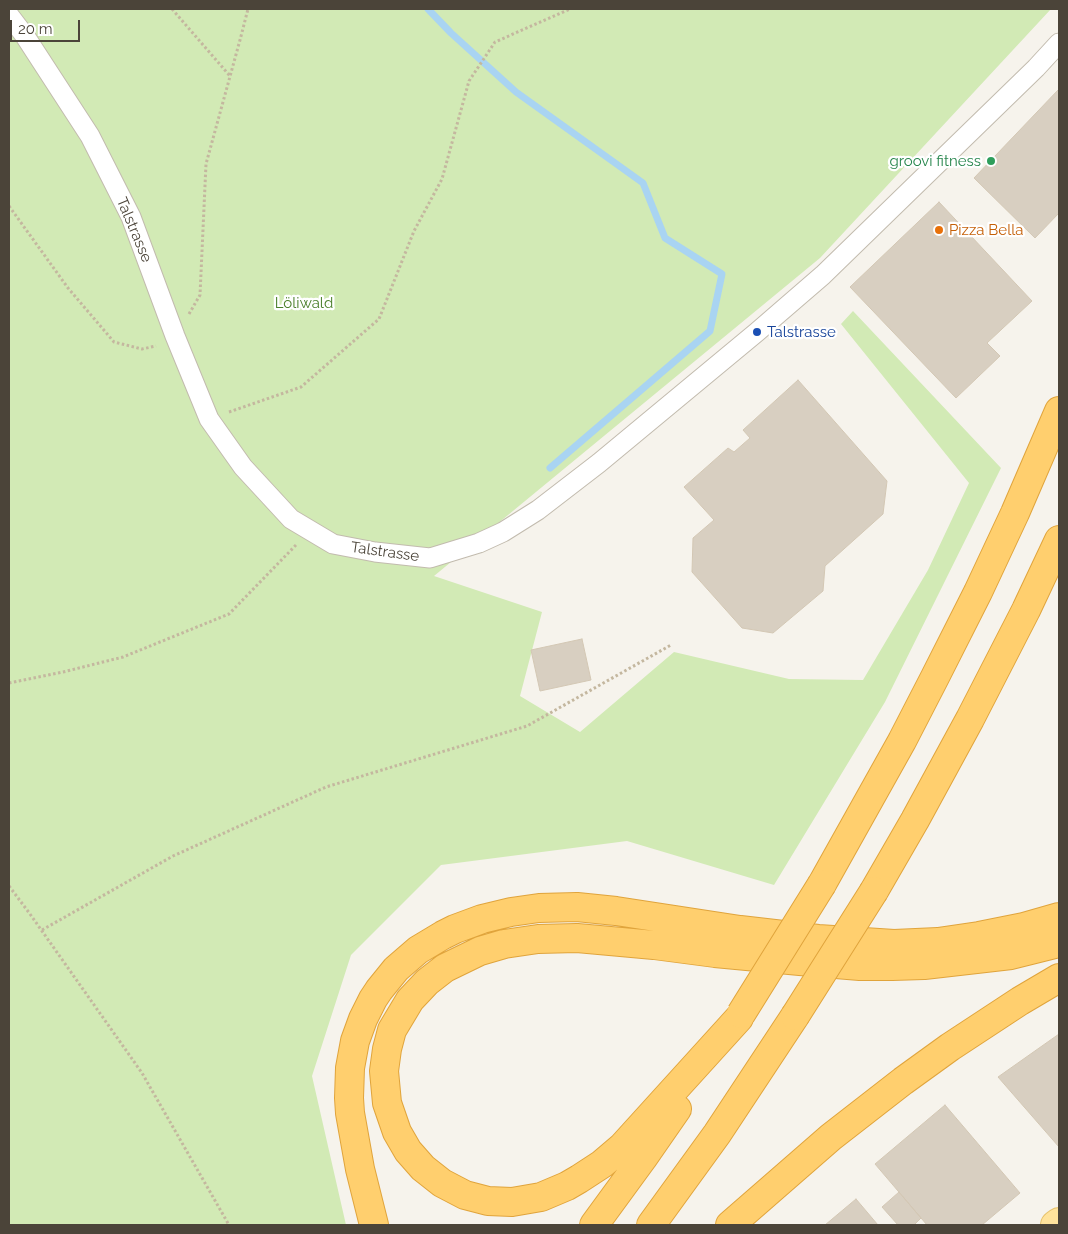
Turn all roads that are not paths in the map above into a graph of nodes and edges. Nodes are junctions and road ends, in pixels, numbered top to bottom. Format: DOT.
graph roads {
  1 [pos="9,15"];
  2 [pos="1059,43"];
  3 [pos="1059,411"];
  4 [pos="1059,540"];
  5 [pos="1059,917"];
  6 [pos="1059,943"];
  7 [pos="1059,978"];
  8 [pos="740,1016"];
  9 [pos="1059,1222"];
  10 [pos="374,1225"];
  11 [pos="594,1225"];
  12 [pos="651,1225"];
  13 [pos="730,1225"];
  14 [pos="1055,1225"];
  1 -- 2 [label="street, Talstrasse"];
  3 -- 8 [label="highway, bridge"];
  4 -- 12 [label="highway, bridge"];
  5 -- 10 [label="highway"];
  6 -- 8 [label="highway"];
  7 -- 13 [label="highway"];
  8 -- 11 [label="highway"];
  9 -- 14 [label="main road"];
}
